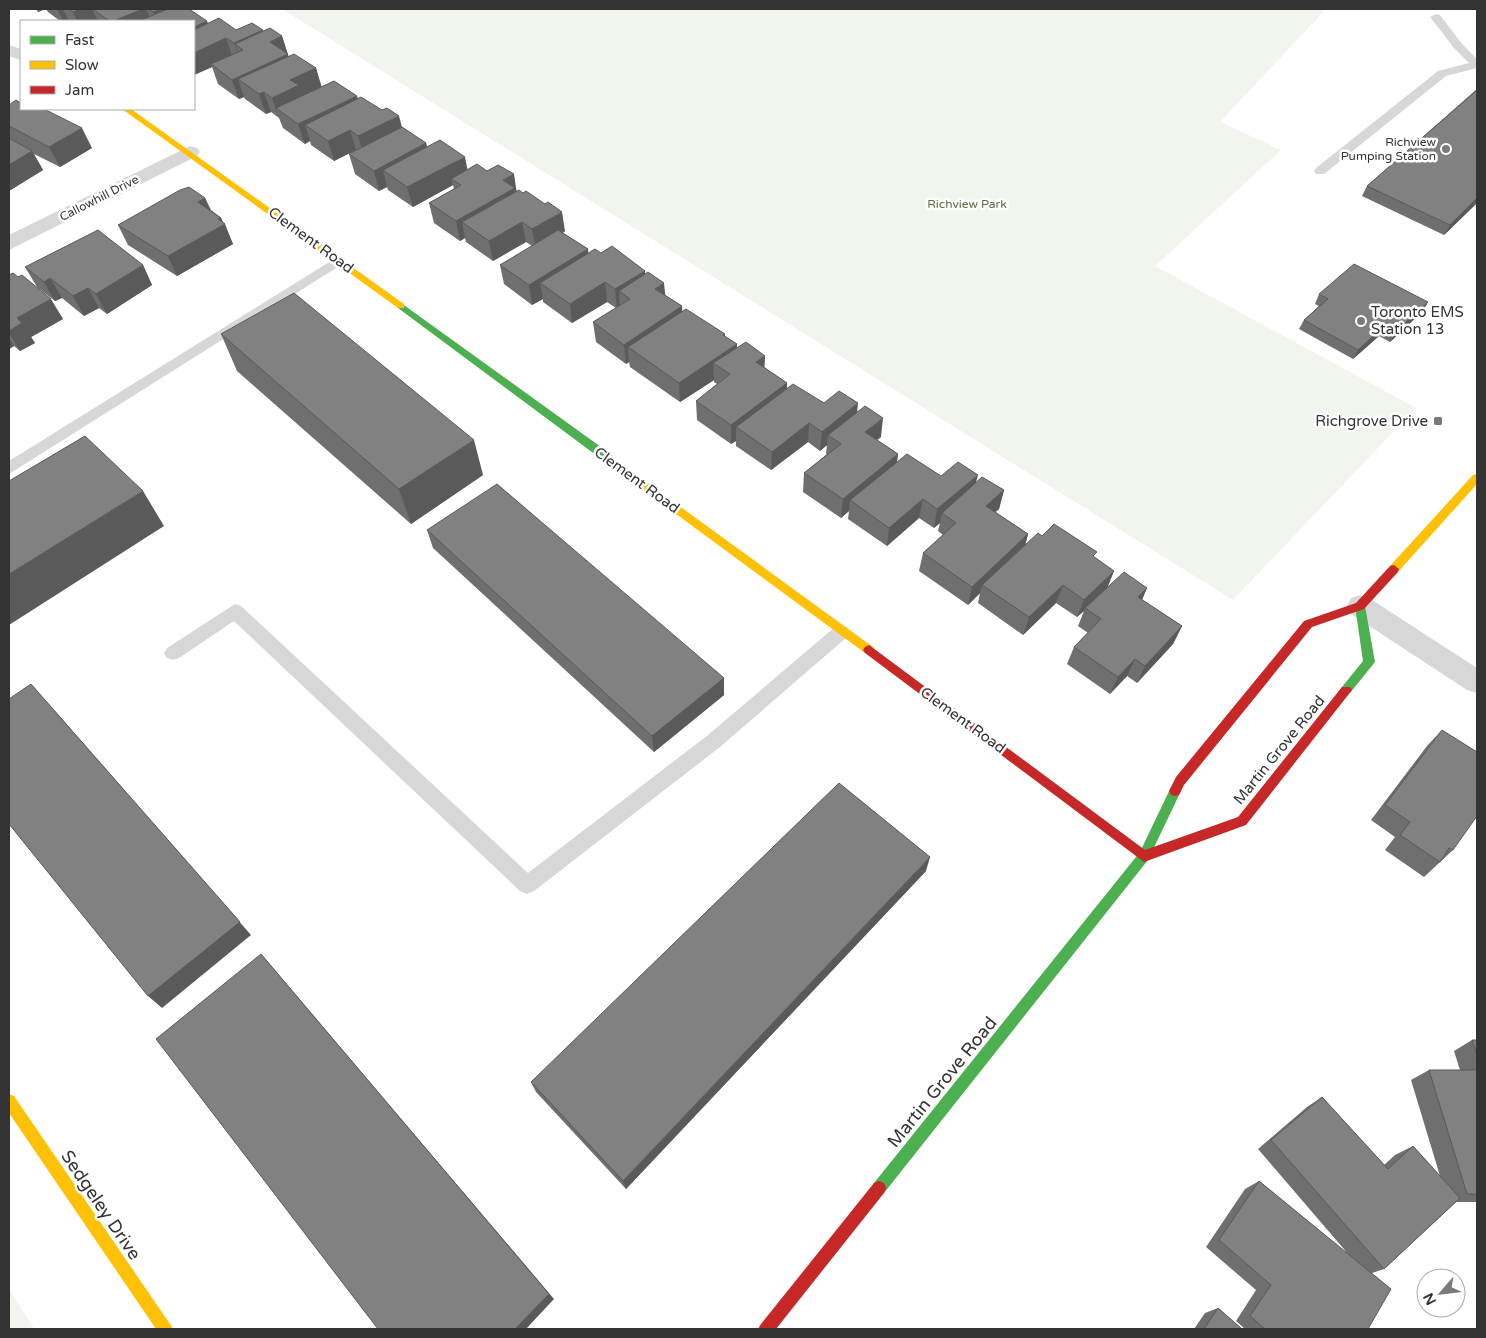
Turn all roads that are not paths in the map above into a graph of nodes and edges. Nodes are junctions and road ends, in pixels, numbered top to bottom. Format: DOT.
graph roads {
  1 [pos="1436,17"];
  2 [pos="1476,64"];
  3 [pos="127,110"];
  4 [pos="190,152"];
  5 [pos="1320,171"];
  6 [pos="9,244"];
  7 [pos="338,260"];
  8 [pos="9,468"];
  9 [pos="1477,478"];
  10 [pos="1360,606"];
  11 [pos="842,632"];
  12 [pos="173,653"];
  13 [pos="1477,682"];
  14 [pos="1144,856"];
  15 [pos="9,1101"];
  16 [pos="165,1329"];
  17 [pos="766,1329"];
  1 -- 2 [label="lane"];
  2 -- 5 [label="lane"];
  3 -- 4 [label="street, Clement Road"];
  4 -- 6 [label="street, Callowhill Drive"];
  4 -- 7 [label="street, Clement Road"];
  7 -- 8 [label="lane"];
  7 -- 11 [label="street, Clement Road"];
  9 -- 10 [label="street, Martin Grove Road"];
  10 -- 13 [label="street"];
  10 -- 14 [label="street, Martin Grove Road"];
  10 -- 14 [label="street, Martin Grove Road"];
  11 -- 12 [label="lane"];
  11 -- 14 [label="street, Clement Road"];
  14 -- 17 [label="street, Martin Grove Road"];
  15 -- 16 [label="street, Sedgeley Drive"];
}
